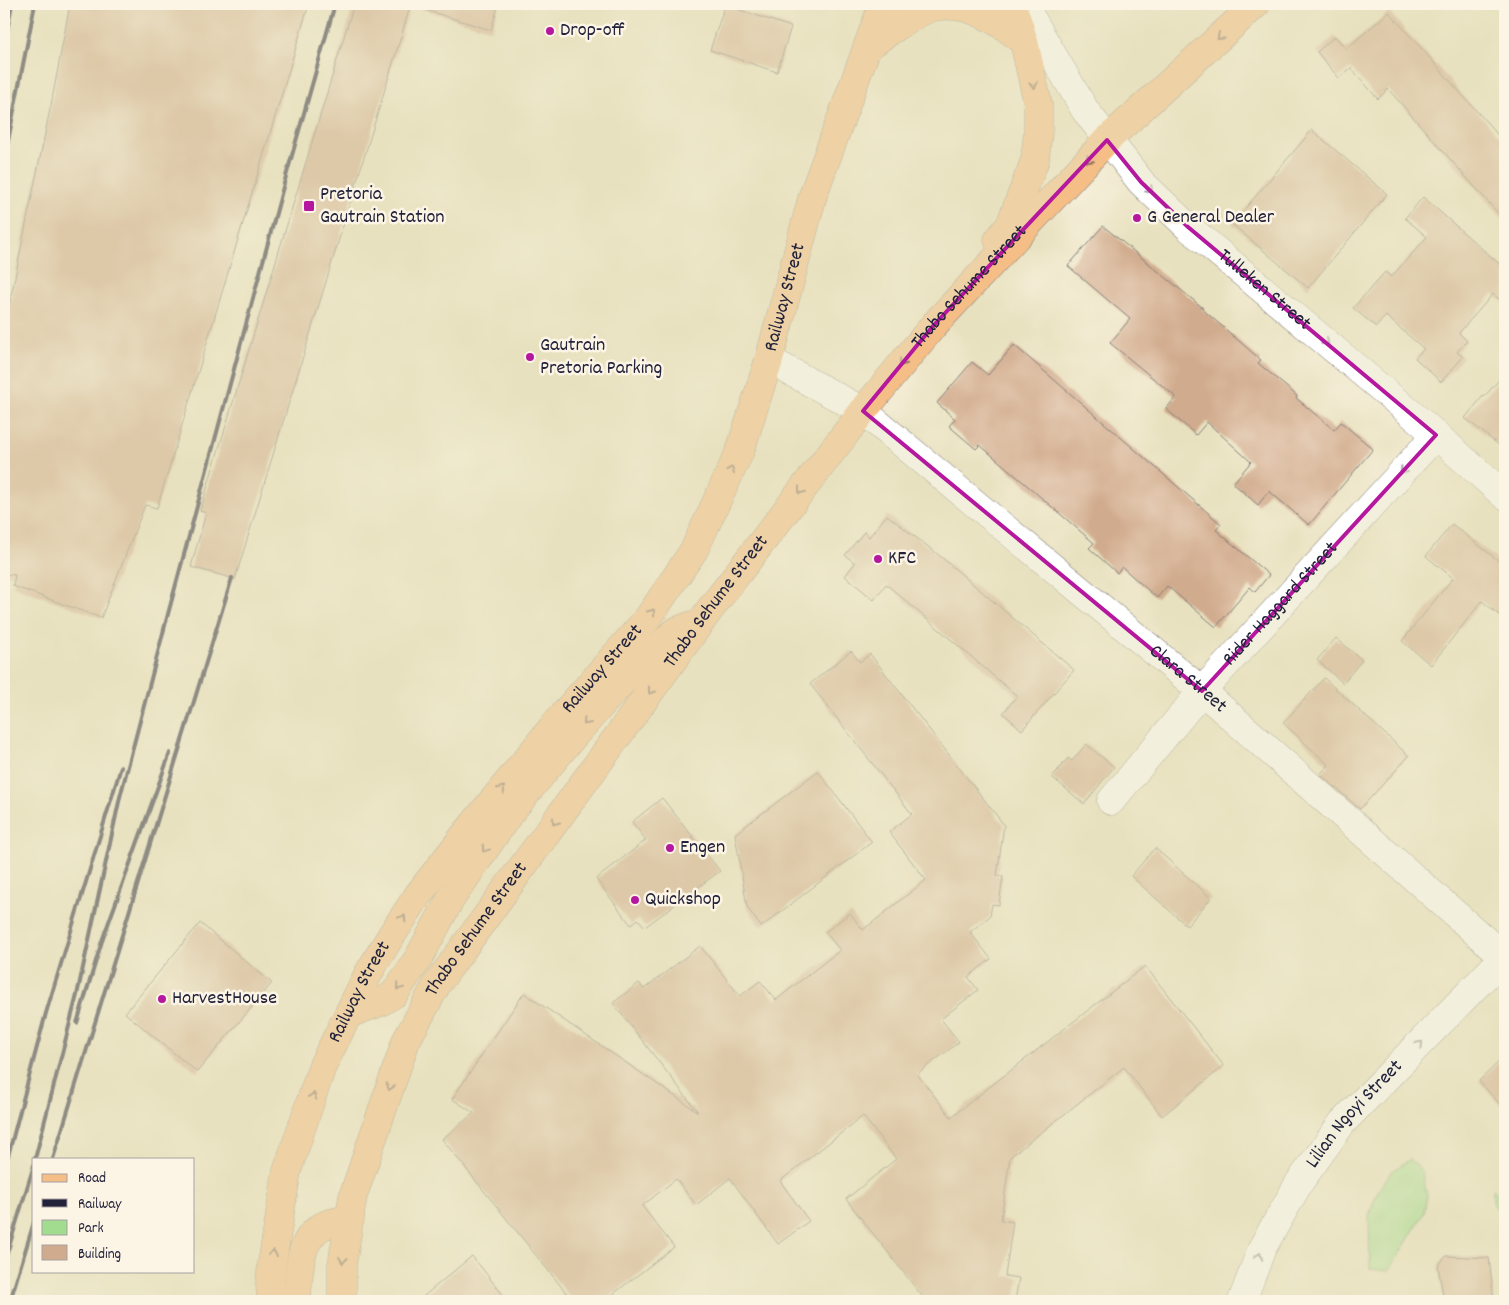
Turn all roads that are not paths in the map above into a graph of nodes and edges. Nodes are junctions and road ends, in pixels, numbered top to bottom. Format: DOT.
graph roads {
  1 [pos="883,4"];
  2 [pos="1012,4"];
  3 [pos="1023,4"];
  4 [pos="1256,4"];
  5 [pos="1024,42"];
  6 [pos="867,47"];
  7 [pos="1107,140"];
  8 [pos="933,326"];
  9 [pos="769,360"];
  10 [pos="863,411"];
  11 [pos="1436,435"];
  12 [pos="1505,496"];
  13 [pos="700,624"];
  14 [pos="1202,691"];
  15 [pos="1111,801"];
  16 [pos="1505,956"];
  17 [pos="349,1014"];
  18 [pos="350,1219"];
  19 [pos="271,1301"];
  20 [pos="296,1301"];
  21 [pos="342,1301"];
  22 [pos="1242,1301"];
  1 -- 6 [label="main road, Railway Street"];
  2 -- 5 [label="main road"];
  3 -- 7 [label="street, Tulleken Street"];
  4 -- 7 [label="main road, Thabo Sehume Street, one-way"];
  5 -- 6 [label="main road"];
  5 -- 8 [label="main road, one-way"];
  6 -- 9 [label="main road, Railway Street"];
  7 -- 8 [label="main road, Thabo Sehume Street, one-way"];
  7 -- 11 [label="street, Tulleken Street, one-way"];
  8 -- 10 [label="main road, Thabo Sehume Street, one-way"];
  9 -- 10 [label="street, Clara Street"];
  17 -- 9 [label="main road, Railway Street, one-way"];
  10 -- 13 [label="main road, Thabo Sehume Street, one-way"];
  10 -- 14 [label="street, Clara Street"];
  11 -- 12 [label="street, Tulleken Street"];
  11 -- 14 [label="street, Rider Haggard Street, one-way"];
  13 -- 17 [label="main road, one-way"];
  13 -- 18 [label="main road, Thabo Sehume Street, one-way"];
  14 -- 15 [label="street, Rider Haggard Street"];
  14 -- 16 [label="street, Clara Street"];
  22 -- 16 [label="street, Lilian Ngoyi Street, one-way"];
  19 -- 17 [label="main road, Railway Street, one-way"];
  18 -- 20 [label="main road"];
  18 -- 21 [label="main road, Thabo Sehume Street, one-way"];
}
